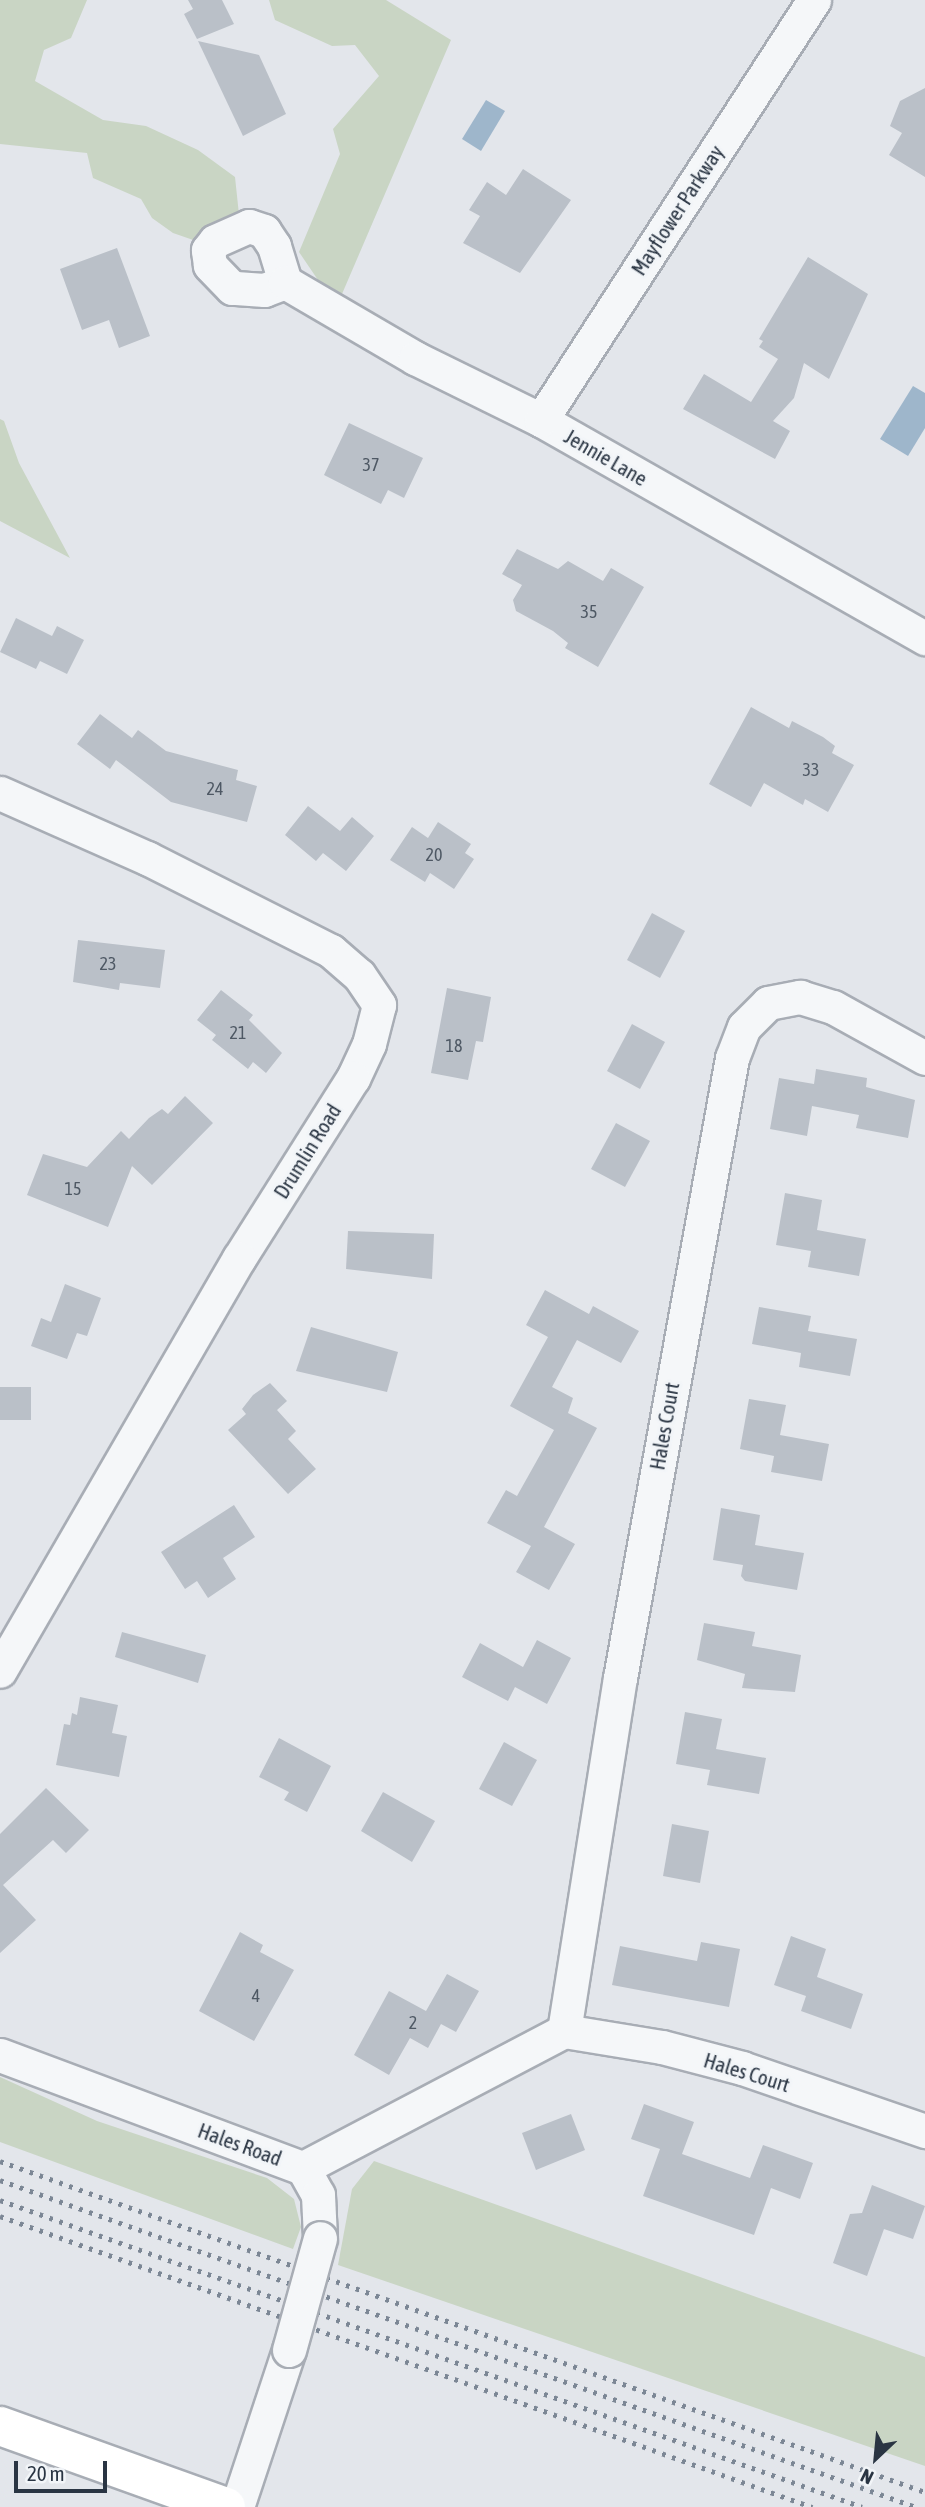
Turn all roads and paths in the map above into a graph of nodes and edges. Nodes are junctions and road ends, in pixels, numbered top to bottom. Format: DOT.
graph roads {
  1 [pos="814,0"];
  2 [pos="285,282"];
  3 [pos="541,420"];
  4 [pos="925,638"];
  5 [pos="0,793"];
  6 [pos="925,1058"];
  7 [pos="0,1671"];
  8 [pos="564,2031"];
  9 [pos="0,2055"];
  10 [pos="925,2131"];
  11 [pos="303,2168"];
  12 [pos="0,2426"];
  13 [pos="226,2507"];
  14 [pos="237,2507"];
  1 -- 3 [label="street, Mayflower Parkway"];
  2 -- 3 [label="street, Jennie Lane"];
  3 -- 4 [label="street, Jennie Lane"];
  5 -- 7 [label="street, Drumlin Road"];
  6 -- 8 [label="street, Hales Court"];
  8 -- 10 [label="street, Hales Court"];
  8 -- 11 [label="street"];
  9 -- 11 [label="street, Hales Road"];
  11 -- 14 [label="street, Hales Road, bridge"];
  12 -- 13 [label="highway"];
}
